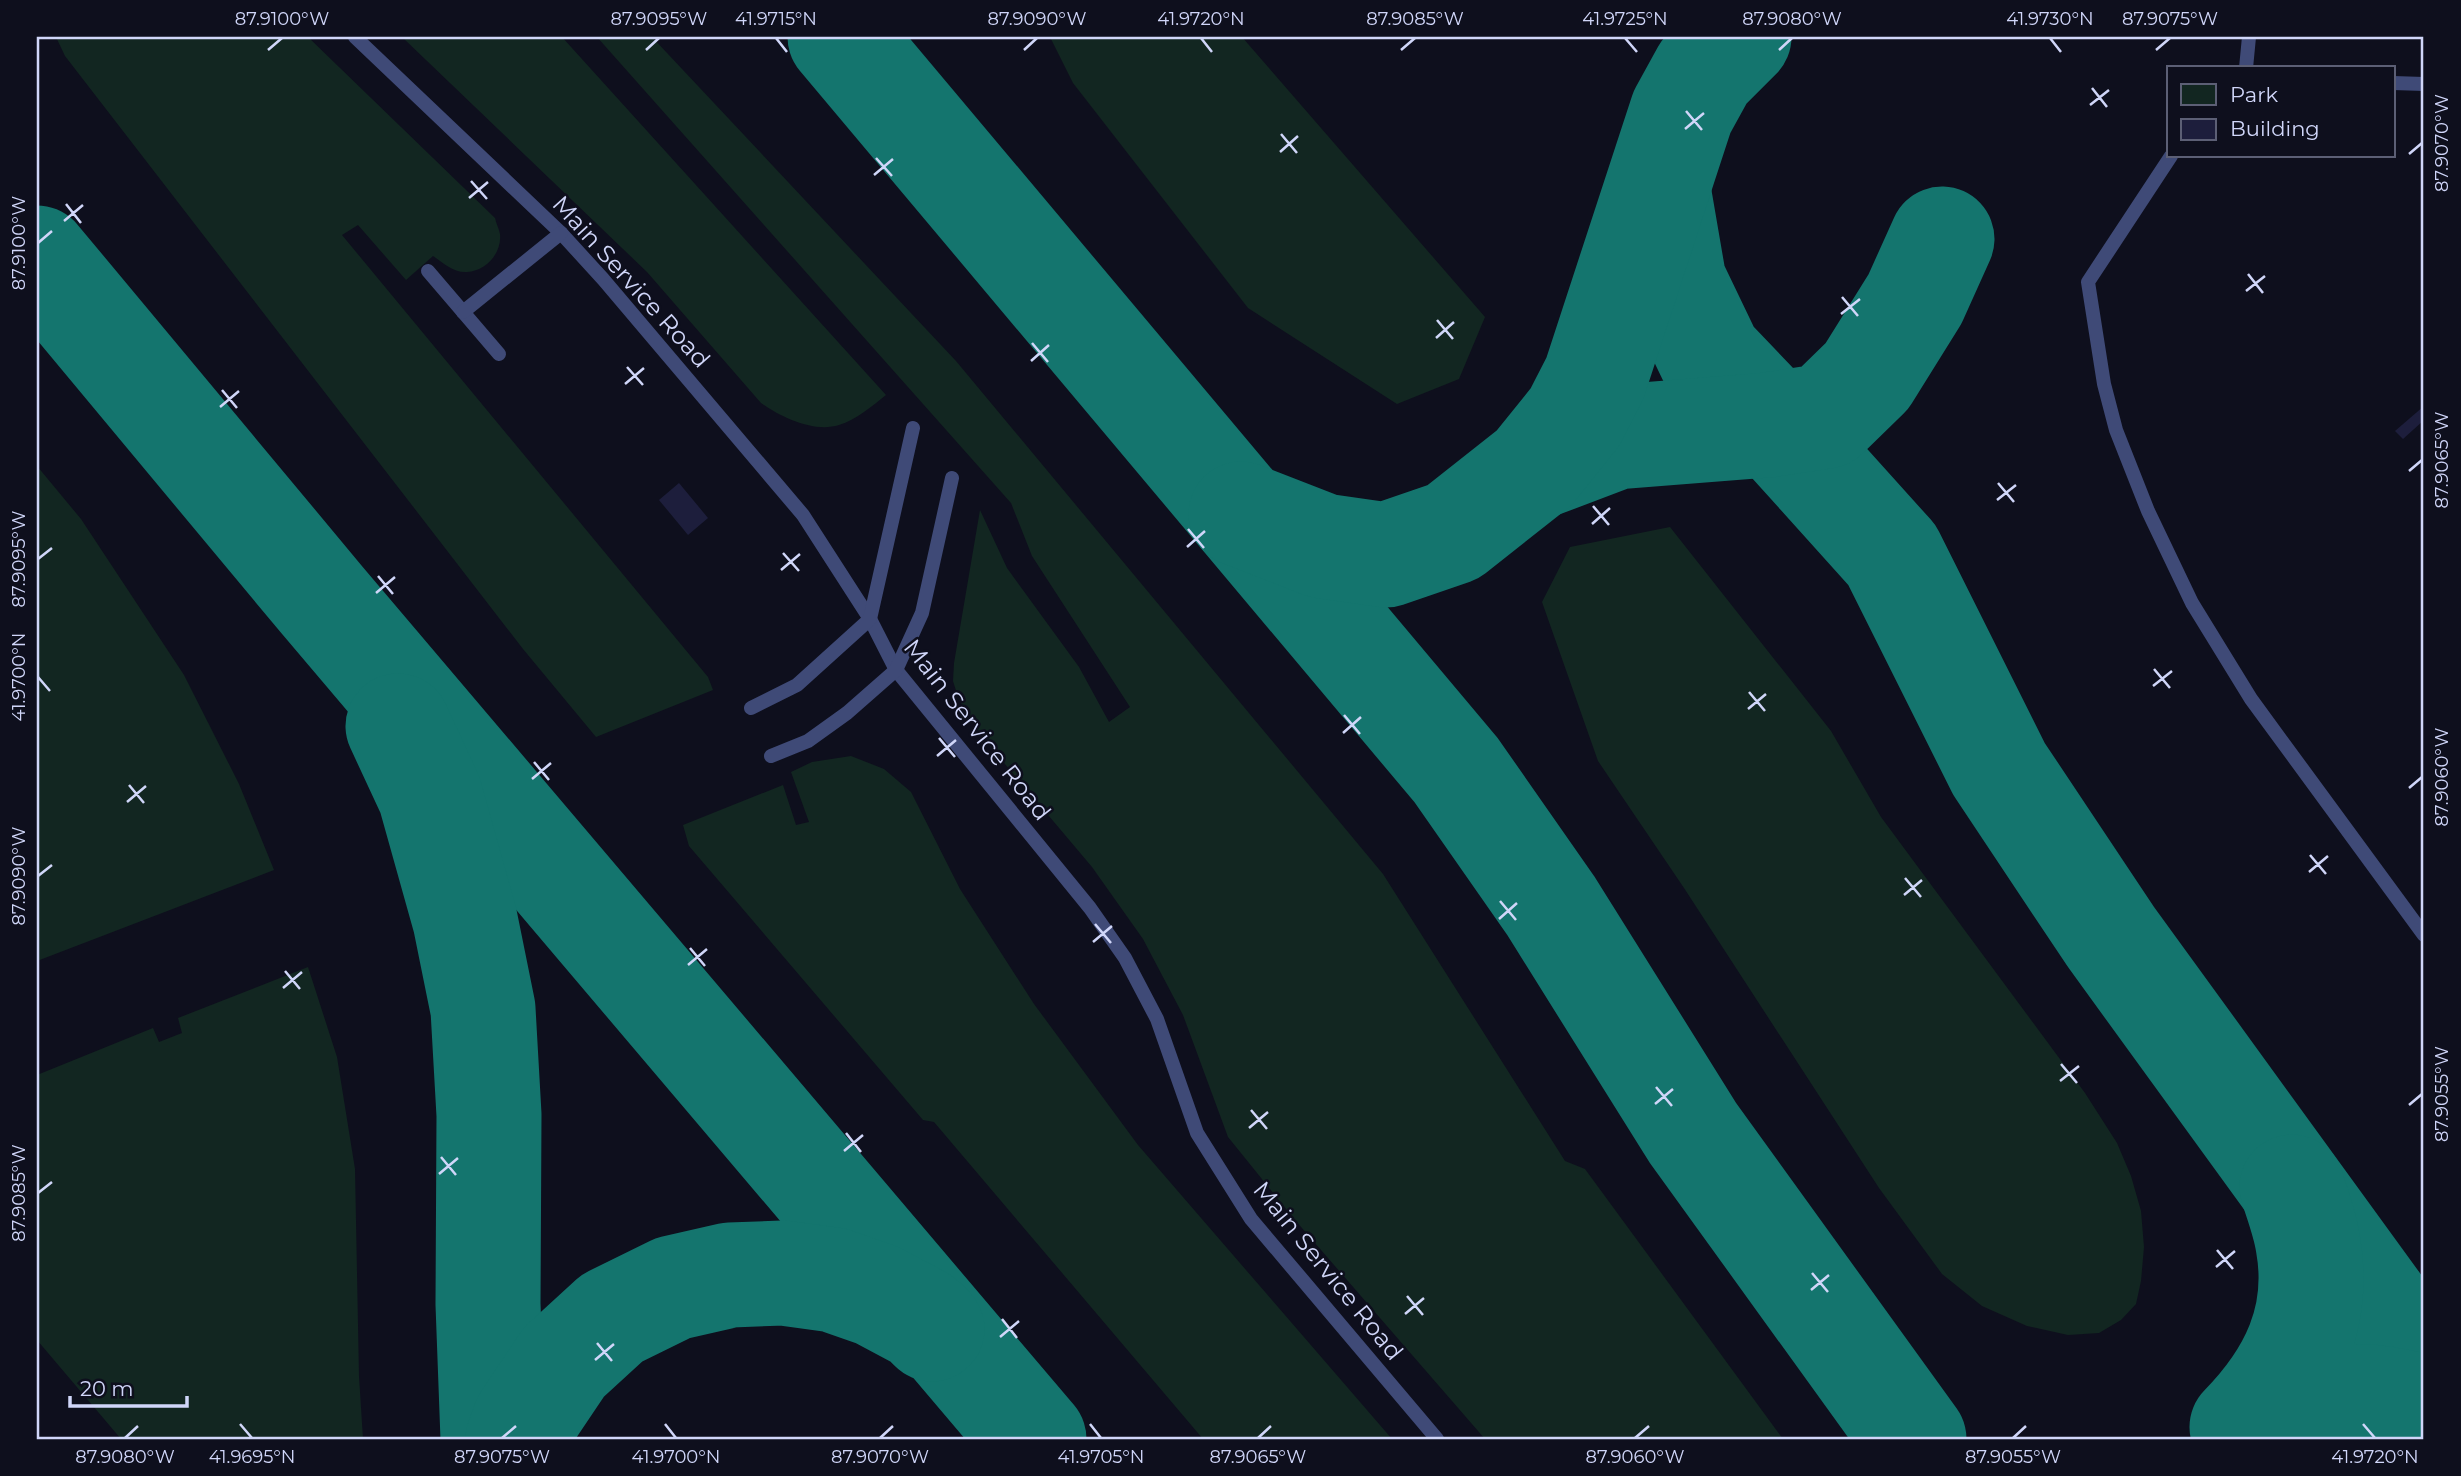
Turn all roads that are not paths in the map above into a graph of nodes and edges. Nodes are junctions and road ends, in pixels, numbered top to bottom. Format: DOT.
graph roads {
  1 [pos="355,37"];
  2 [pos="2249,37"];
  3 [pos="2246,66"];
  4 [pos="2394,83"];
  5 [pos="2424,84"];
  6 [pos="2170,158"];
  7 [pos="561,233"];
  8 [pos="428,271"];
  9 [pos="463,312"];
  10 [pos="499,354"];
  11 [pos="913,428"];
  12 [pos="952,478"];
  13 [pos="870,619"];
  14 [pos="896,670"];
  15 [pos="751,708"];
  16 [pos="771,755"];
  17 [pos="2424,935"];
  18 [pos="1437,1439"];
  1 -- 7 [label="lane, Main Service Road"];
  2 -- 3 [label="lane"];
  4 -- 5 [label="lane"];
  6 -- 17 [label="lane"];
  7 -- 9 [label="lane"];
  7 -- 13 [label="lane, Main Service Road"];
  8 -- 9 [label="lane"];
  9 -- 10 [label="lane"];
  11 -- 13 [label="lane"];
  12 -- 14 [label="lane"];
  13 -- 14 [label="lane, Main Service Road"];
  13 -- 15 [label="lane"];
  14 -- 16 [label="lane"];
  14 -- 18 [label="lane, Main Service Road"];
}
